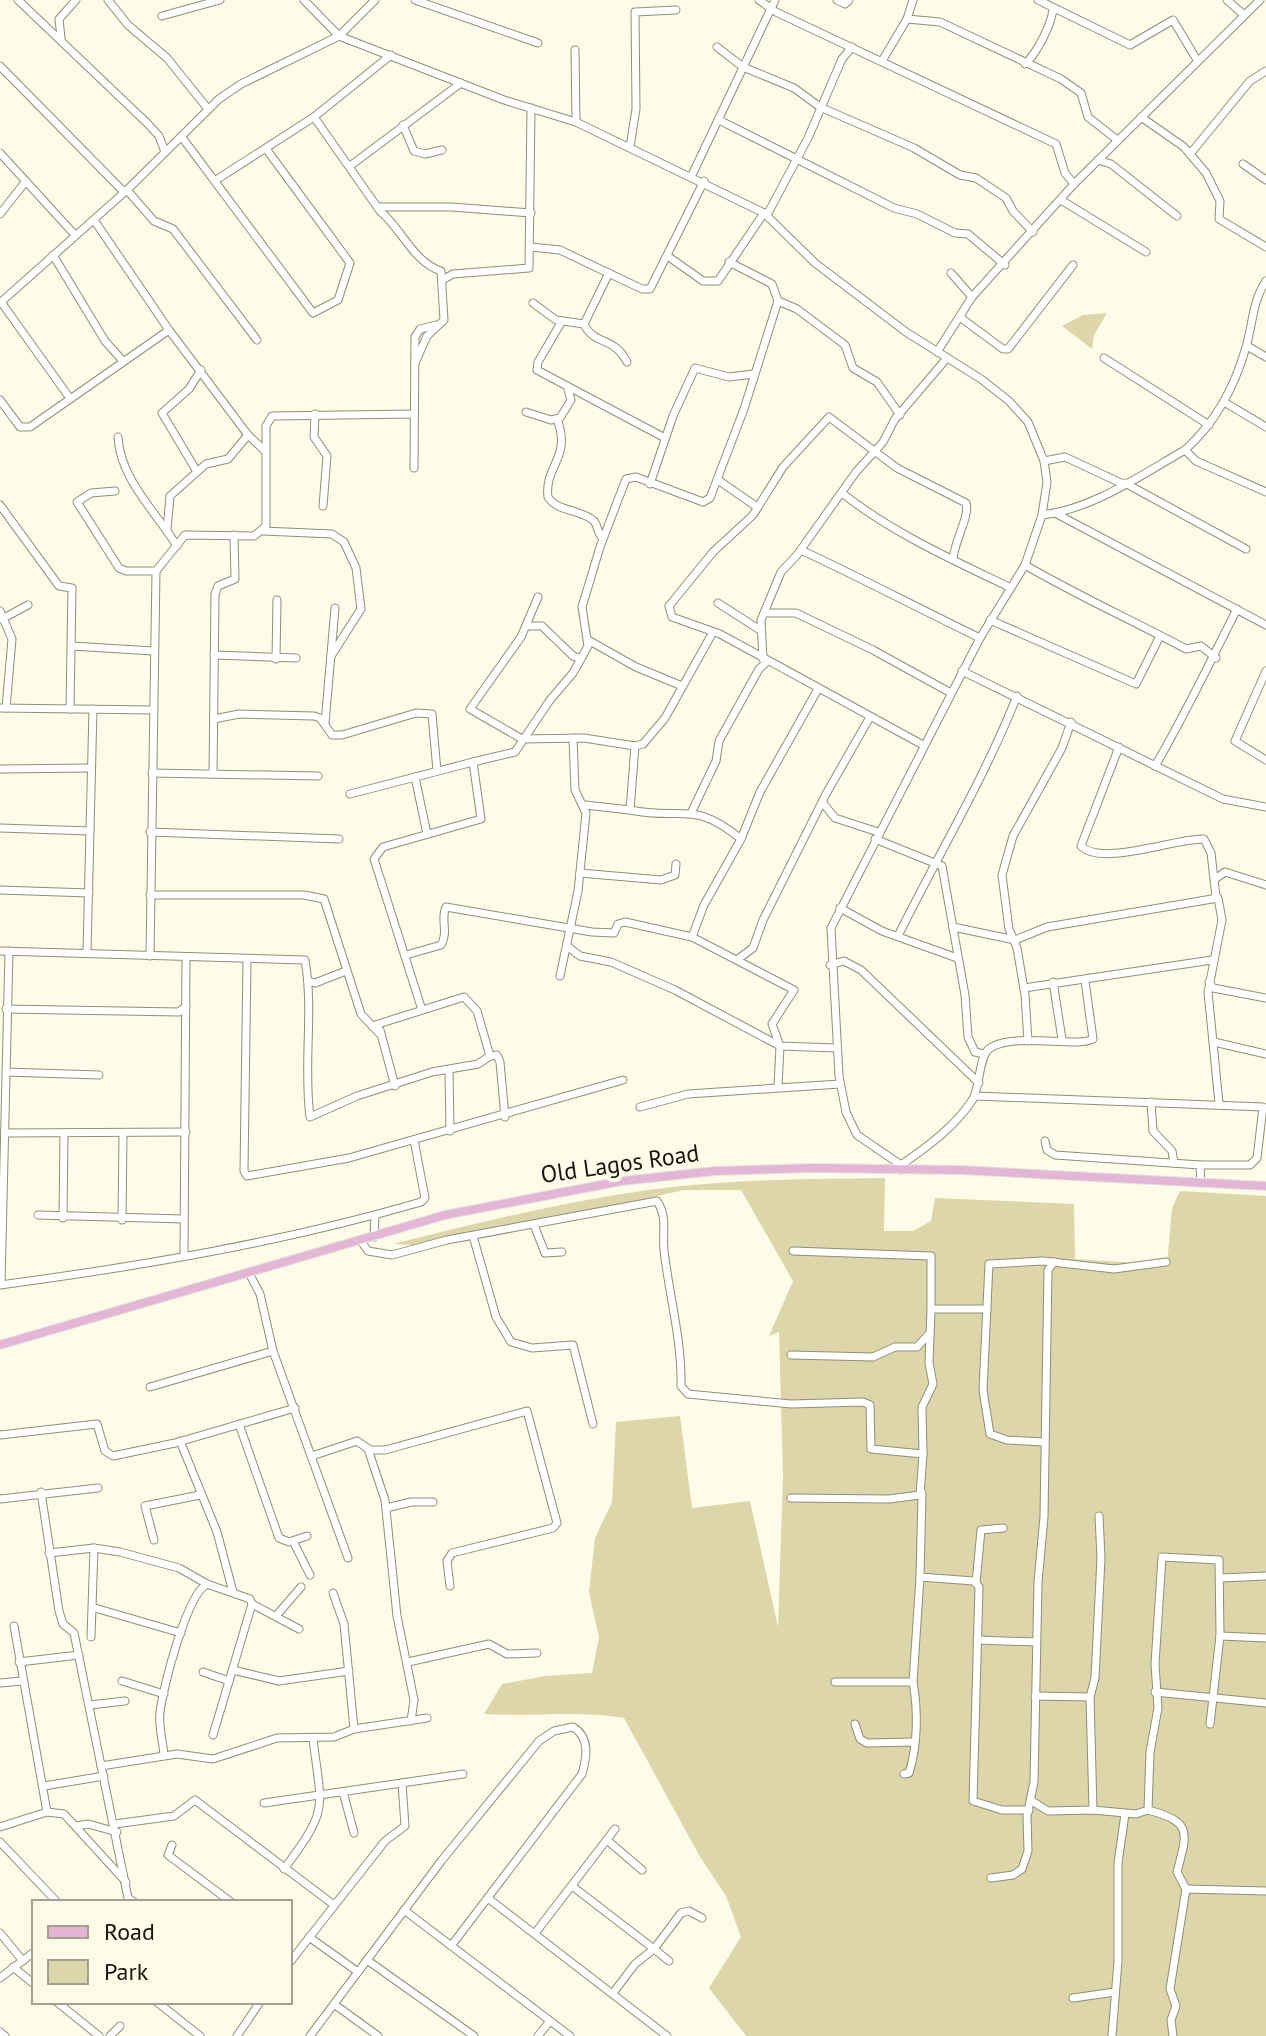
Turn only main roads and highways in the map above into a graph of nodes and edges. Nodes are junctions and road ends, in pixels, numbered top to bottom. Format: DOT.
graph roads {
  1 [pos="1266,1186"];
  2 [pos="0,1345"];
  1 -- 2 [label="main road, Old Lagos Road"];
}
